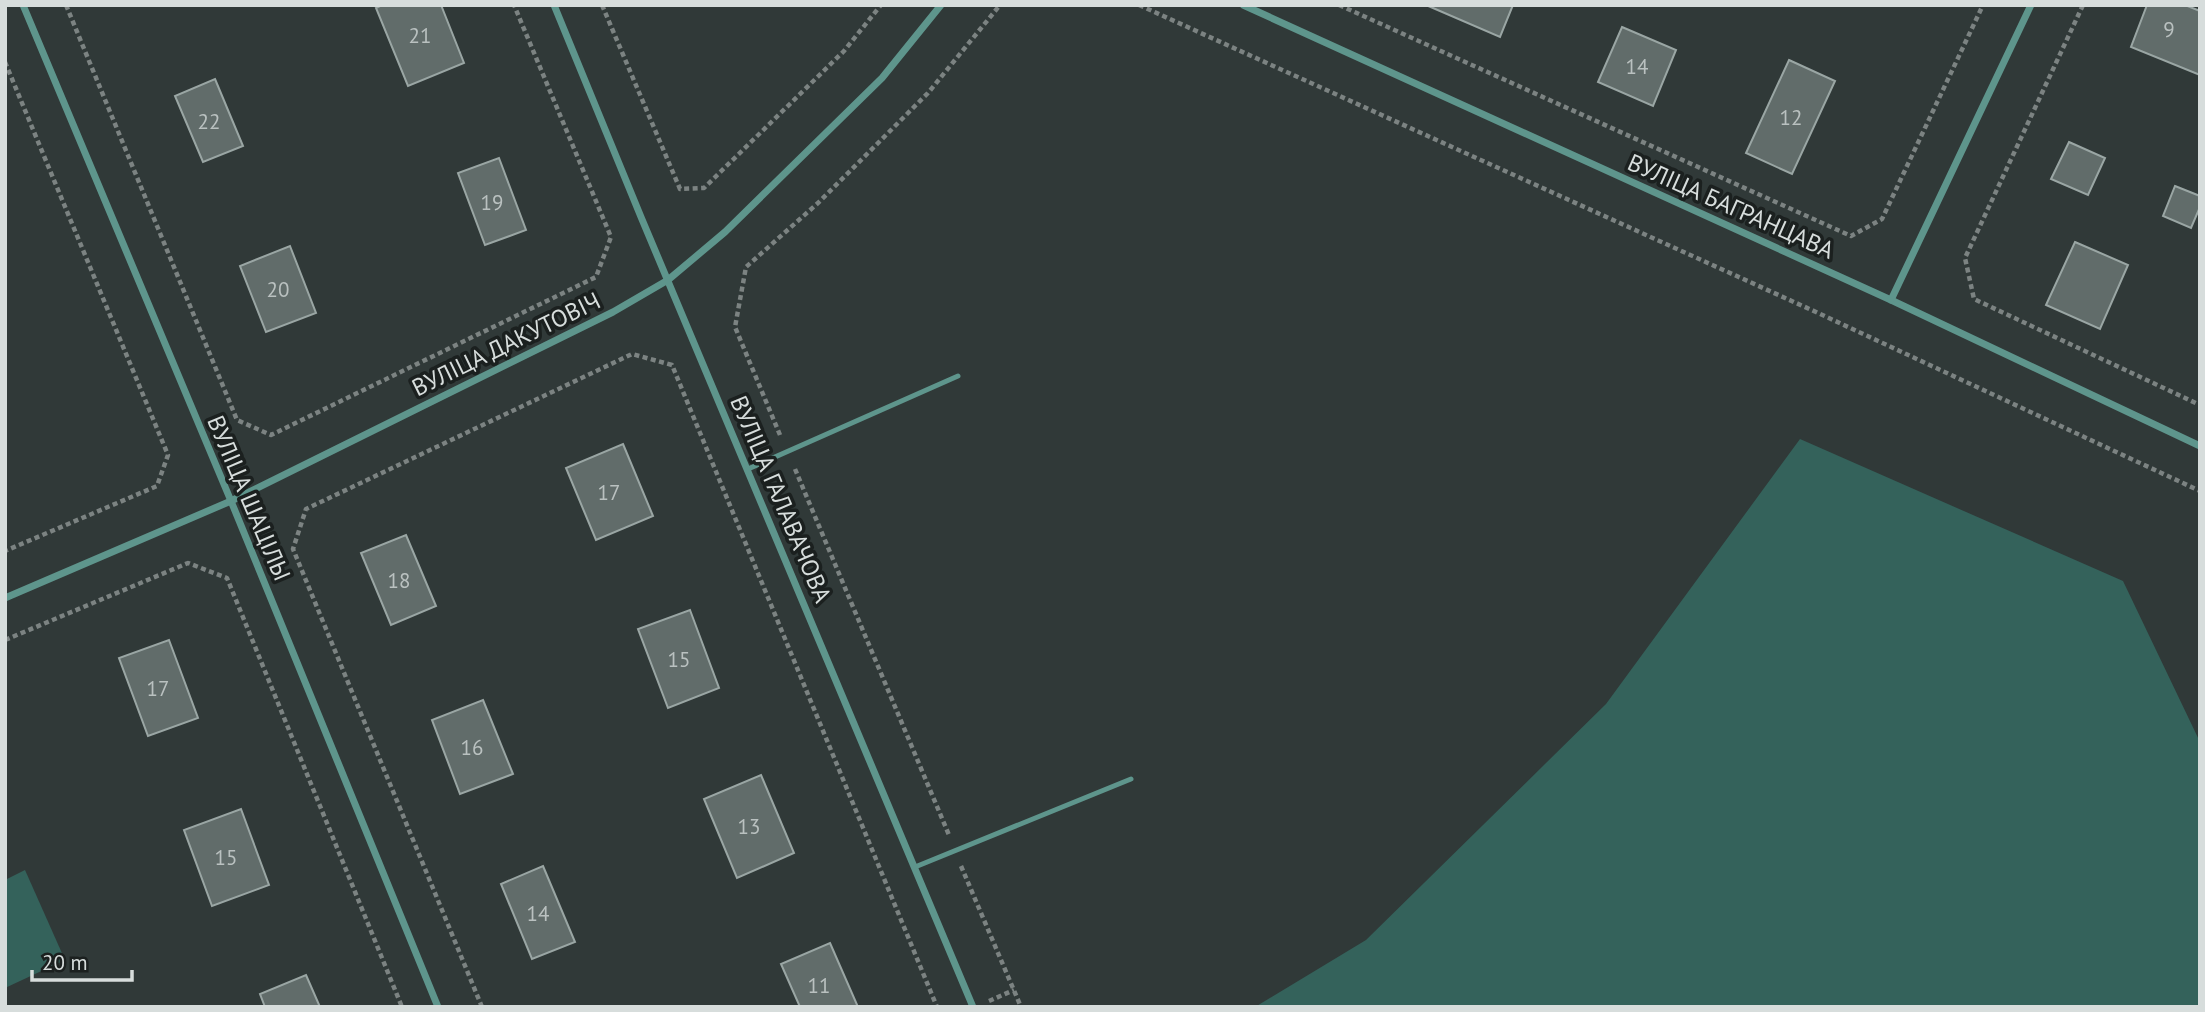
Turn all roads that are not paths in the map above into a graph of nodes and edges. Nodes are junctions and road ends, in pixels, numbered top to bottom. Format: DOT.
graph roads {
  1 [pos="23,5"];
  2 [pos="554,5"];
  3 [pos="941,5"];
  4 [pos="1243,5"];
  5 [pos="2031,5"];
  6 [pos="668,280"];
  7 [pos="1891,300"];
  8 [pos="958,376"];
  9 [pos="2200,446"];
  10 [pos="748,469"];
  11 [pos="231,501"];
  12 [pos="5,598"];
  13 [pos="1131,779"];
  14 [pos="915,867"];
  15 [pos="438,1007"];
  16 [pos="975,1007"];
  1 -- 11 [label="street, ВУЛІЦА ШАЦІЛЫ"];
  2 -- 6 [label="street, ВУЛІЦА ГАЛАВАЧОВА"];
  3 -- 6 [label="street, ВУЛІЦА ДАКУТОВІЧ"];
  4 -- 7 [label="street, ВУЛІЦА БАГРАНЦАВА"];
  5 -- 7 [label="street"];
  6 -- 10 [label="street, ВУЛІЦА ГАЛАВАЧОВА"];
  6 -- 11 [label="street, ВУЛІЦА ДАКУТОВІЧ"];
  7 -- 9 [label="street, ВУЛІЦА БАГРАНЦАВА"];
  8 -- 10 [label="lane"];
  10 -- 14 [label="street, ВУЛІЦА ГАЛАВАЧОВА"];
  11 -- 12 [label="street, ВУЛІЦА ДАКУТОВІЧ"];
  11 -- 15 [label="street, ВУЛІЦА ШАЦІЛЫ"];
  13 -- 14 [label="lane"];
  14 -- 16 [label="street, ВУЛІЦА ГАЛАВАЧОВА"];
}
